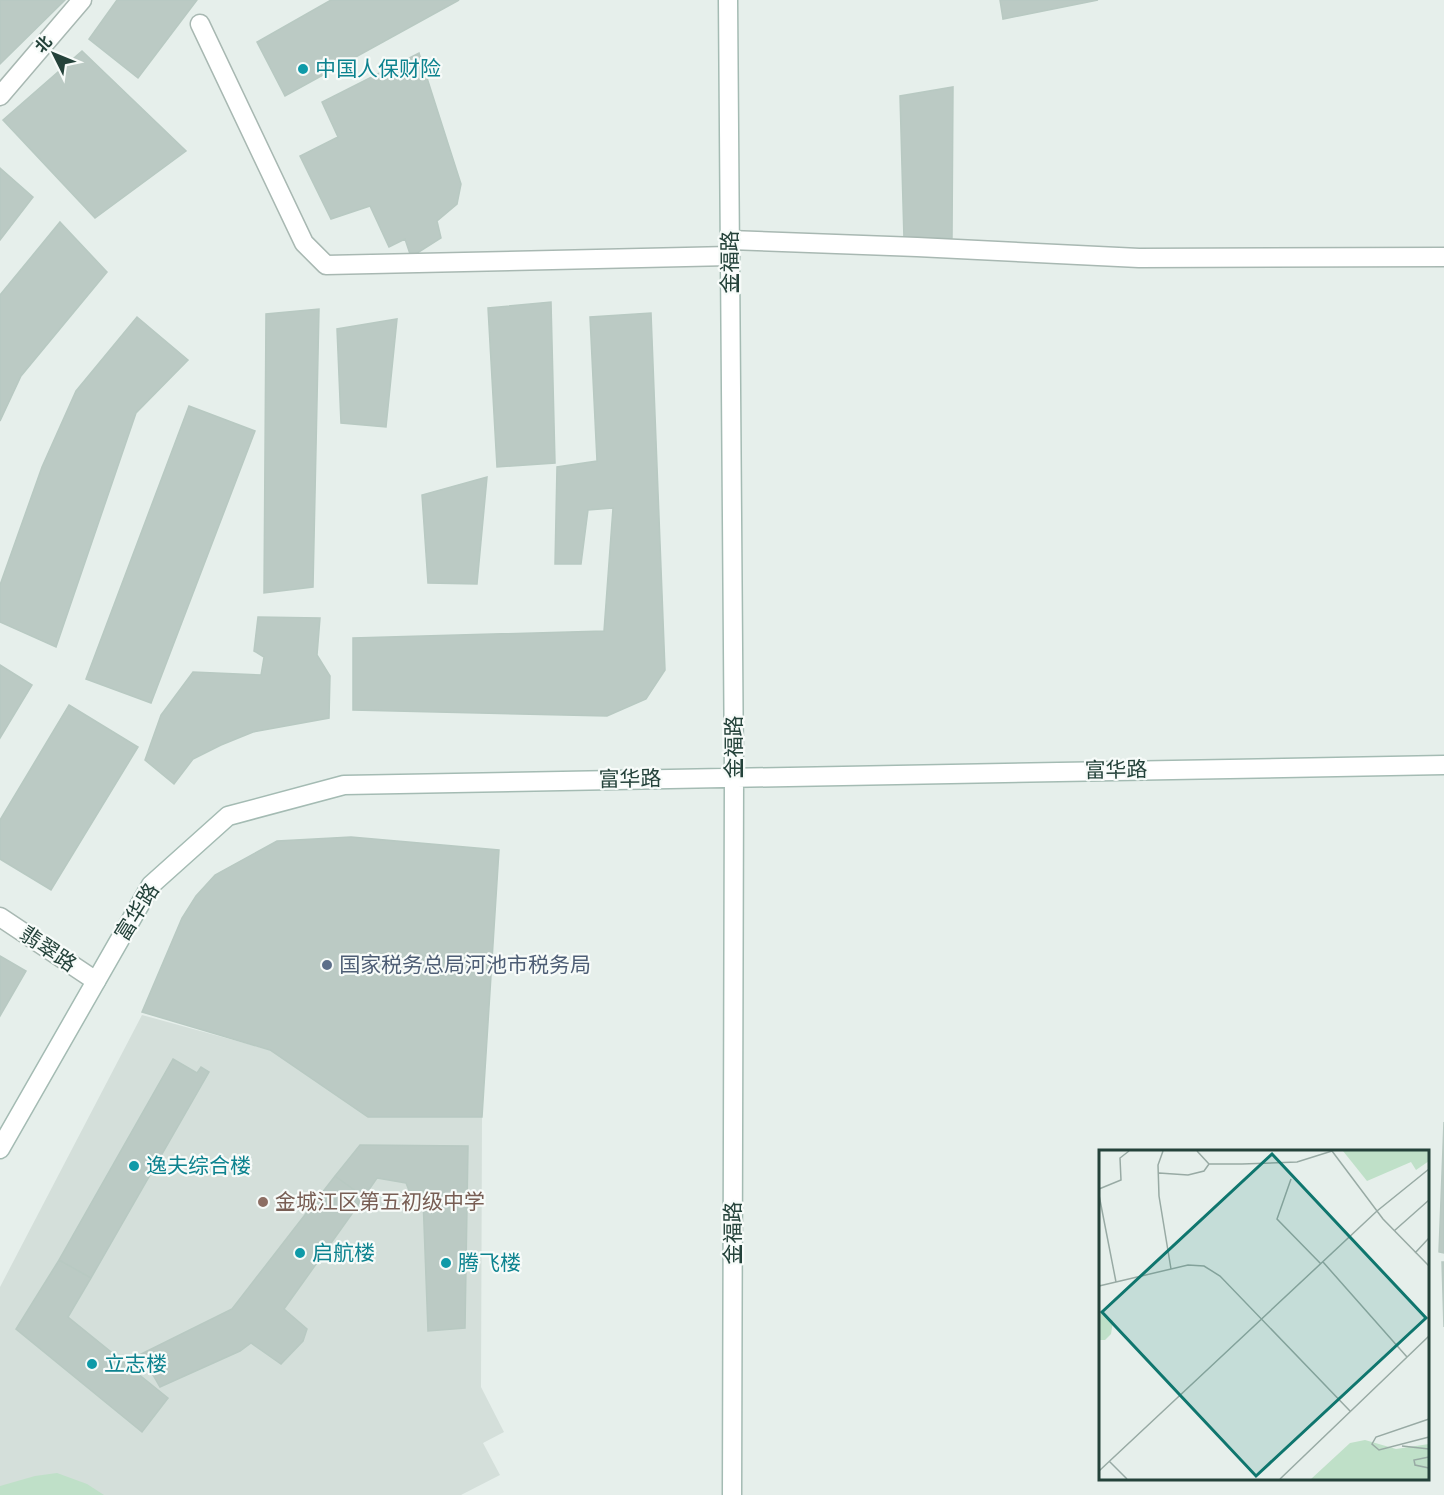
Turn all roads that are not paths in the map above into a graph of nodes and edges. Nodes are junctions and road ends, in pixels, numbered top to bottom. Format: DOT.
graph roads {
  1 [pos="82,0"];
  2 [pos="728,0"];
  3 [pos="200,24"];
  4 [pos="0,96"];
  5 [pos="730,248"];
  6 [pos="1444,258"];
  7 [pos="1444,765"];
  8 [pos="734,776"];
  9 [pos="0,918"];
  10 [pos="96,981"];
  11 [pos="0,1149"];
  12 [pos="732,1495"];
  1 -- 4 [label="street"];
  2 -- 5 [label="street, 金福路"];
  3 -- 5 [label="street"];
  5 -- 6 [label="street"];
  5 -- 8 [label="street, 金福路"];
  7 -- 8 [label="street, 富华路"];
  8 -- 10 [label="street, 富华路"];
  8 -- 12 [label="street, 金福路"];
  9 -- 10 [label="street, 翡翠路"];
  10 -- 11 [label="street, 富华路"];
}
